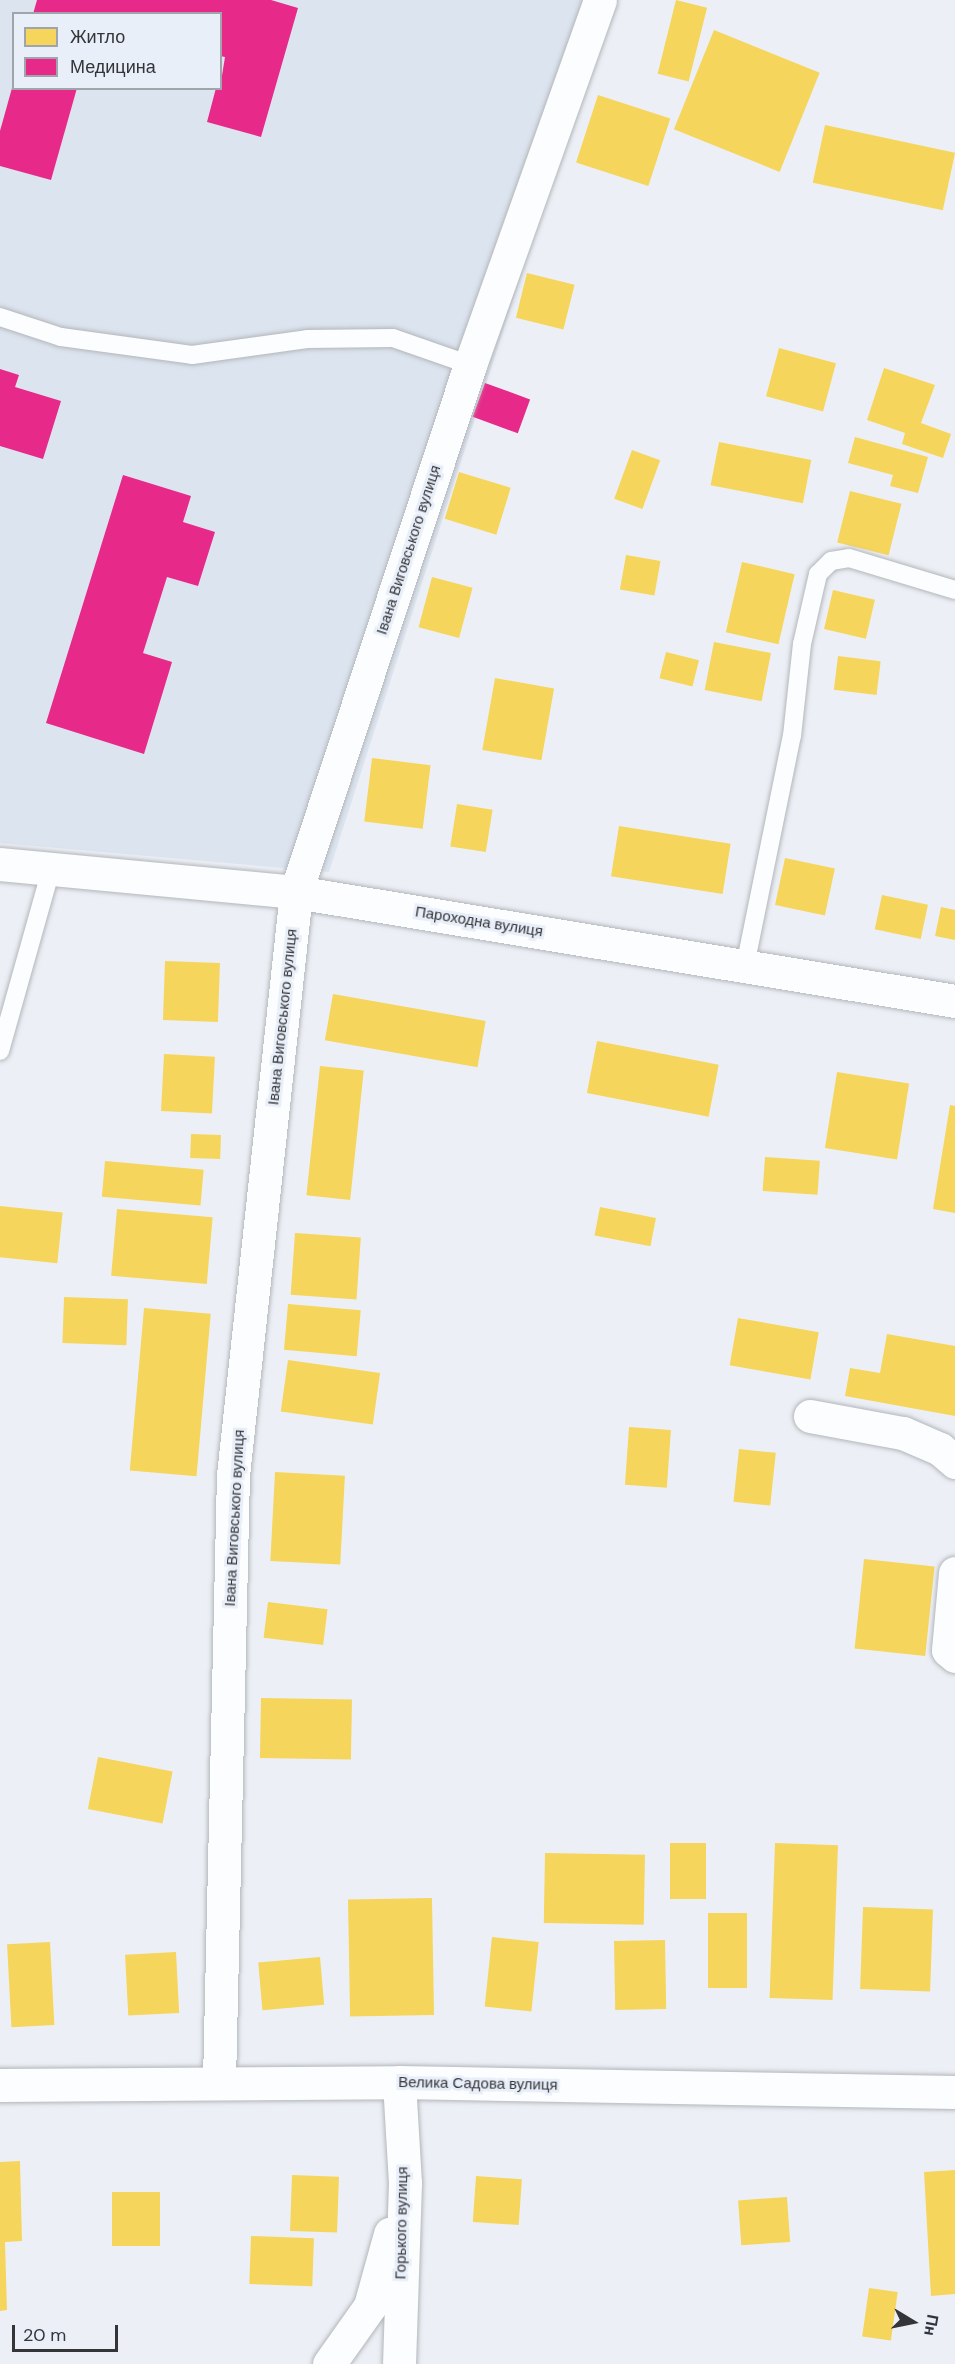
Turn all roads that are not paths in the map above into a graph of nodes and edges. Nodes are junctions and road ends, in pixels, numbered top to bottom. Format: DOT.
graph roads {
  1 [pos="600,0"];
  2 [pos="0,317"];
  3 [pos="470,364"];
  4 [pos="955,590"];
  5 [pos="0,864"];
  6 [pos="51,869"];
  7 [pos="296,892"];
  8 [pos="745,966"];
  9 [pos="955,1001"];
  10 [pos="0,1051"];
  11 [pos="810,1416"];
  12 [pos="955,1462"];
  13 [pos="955,1573"];
  14 [pos="955,1656"];
  15 [pos="219,2082"];
  16 [pos="399,2082"];
  17 [pos="0,2085"];
  18 [pos="955,2092"];
  19 [pos="405,2183"];
  20 [pos="329,2364"];
  21 [pos="399,2364"];
  1 -- 3 [label="street, Івана Виговського вулиця"];
  2 -- 3 [label="lane"];
  3 -- 7 [label="street, Івана Виговського вулиця"];
  4 -- 8 [label="lane"];
  5 -- 6 [label="street, Пароходна вулиця"];
  6 -- 7 [label="street, Пароходна вулиця"];
  6 -- 10 [label="lane"];
  7 -- 8 [label="street, Пароходна вулиця"];
  7 -- 15 [label="street, Івана Виговського вулиця"];
  8 -- 9 [label="street, Пароходна вулиця"];
  11 -- 12 [label="street"];
  13 -- 14 [label="street"];
  15 -- 16 [label="street, Велика Садова вулиця"];
  15 -- 17 [label="street, Велика Садова вулиця"];
  16 -- 18 [label="street, Велика Садова вулиця"];
  16 -- 19 [label="street, Горького вулиця"];
  19 -- 20 [label="street"];
  19 -- 21 [label="street, Горького вулиця"];
}
